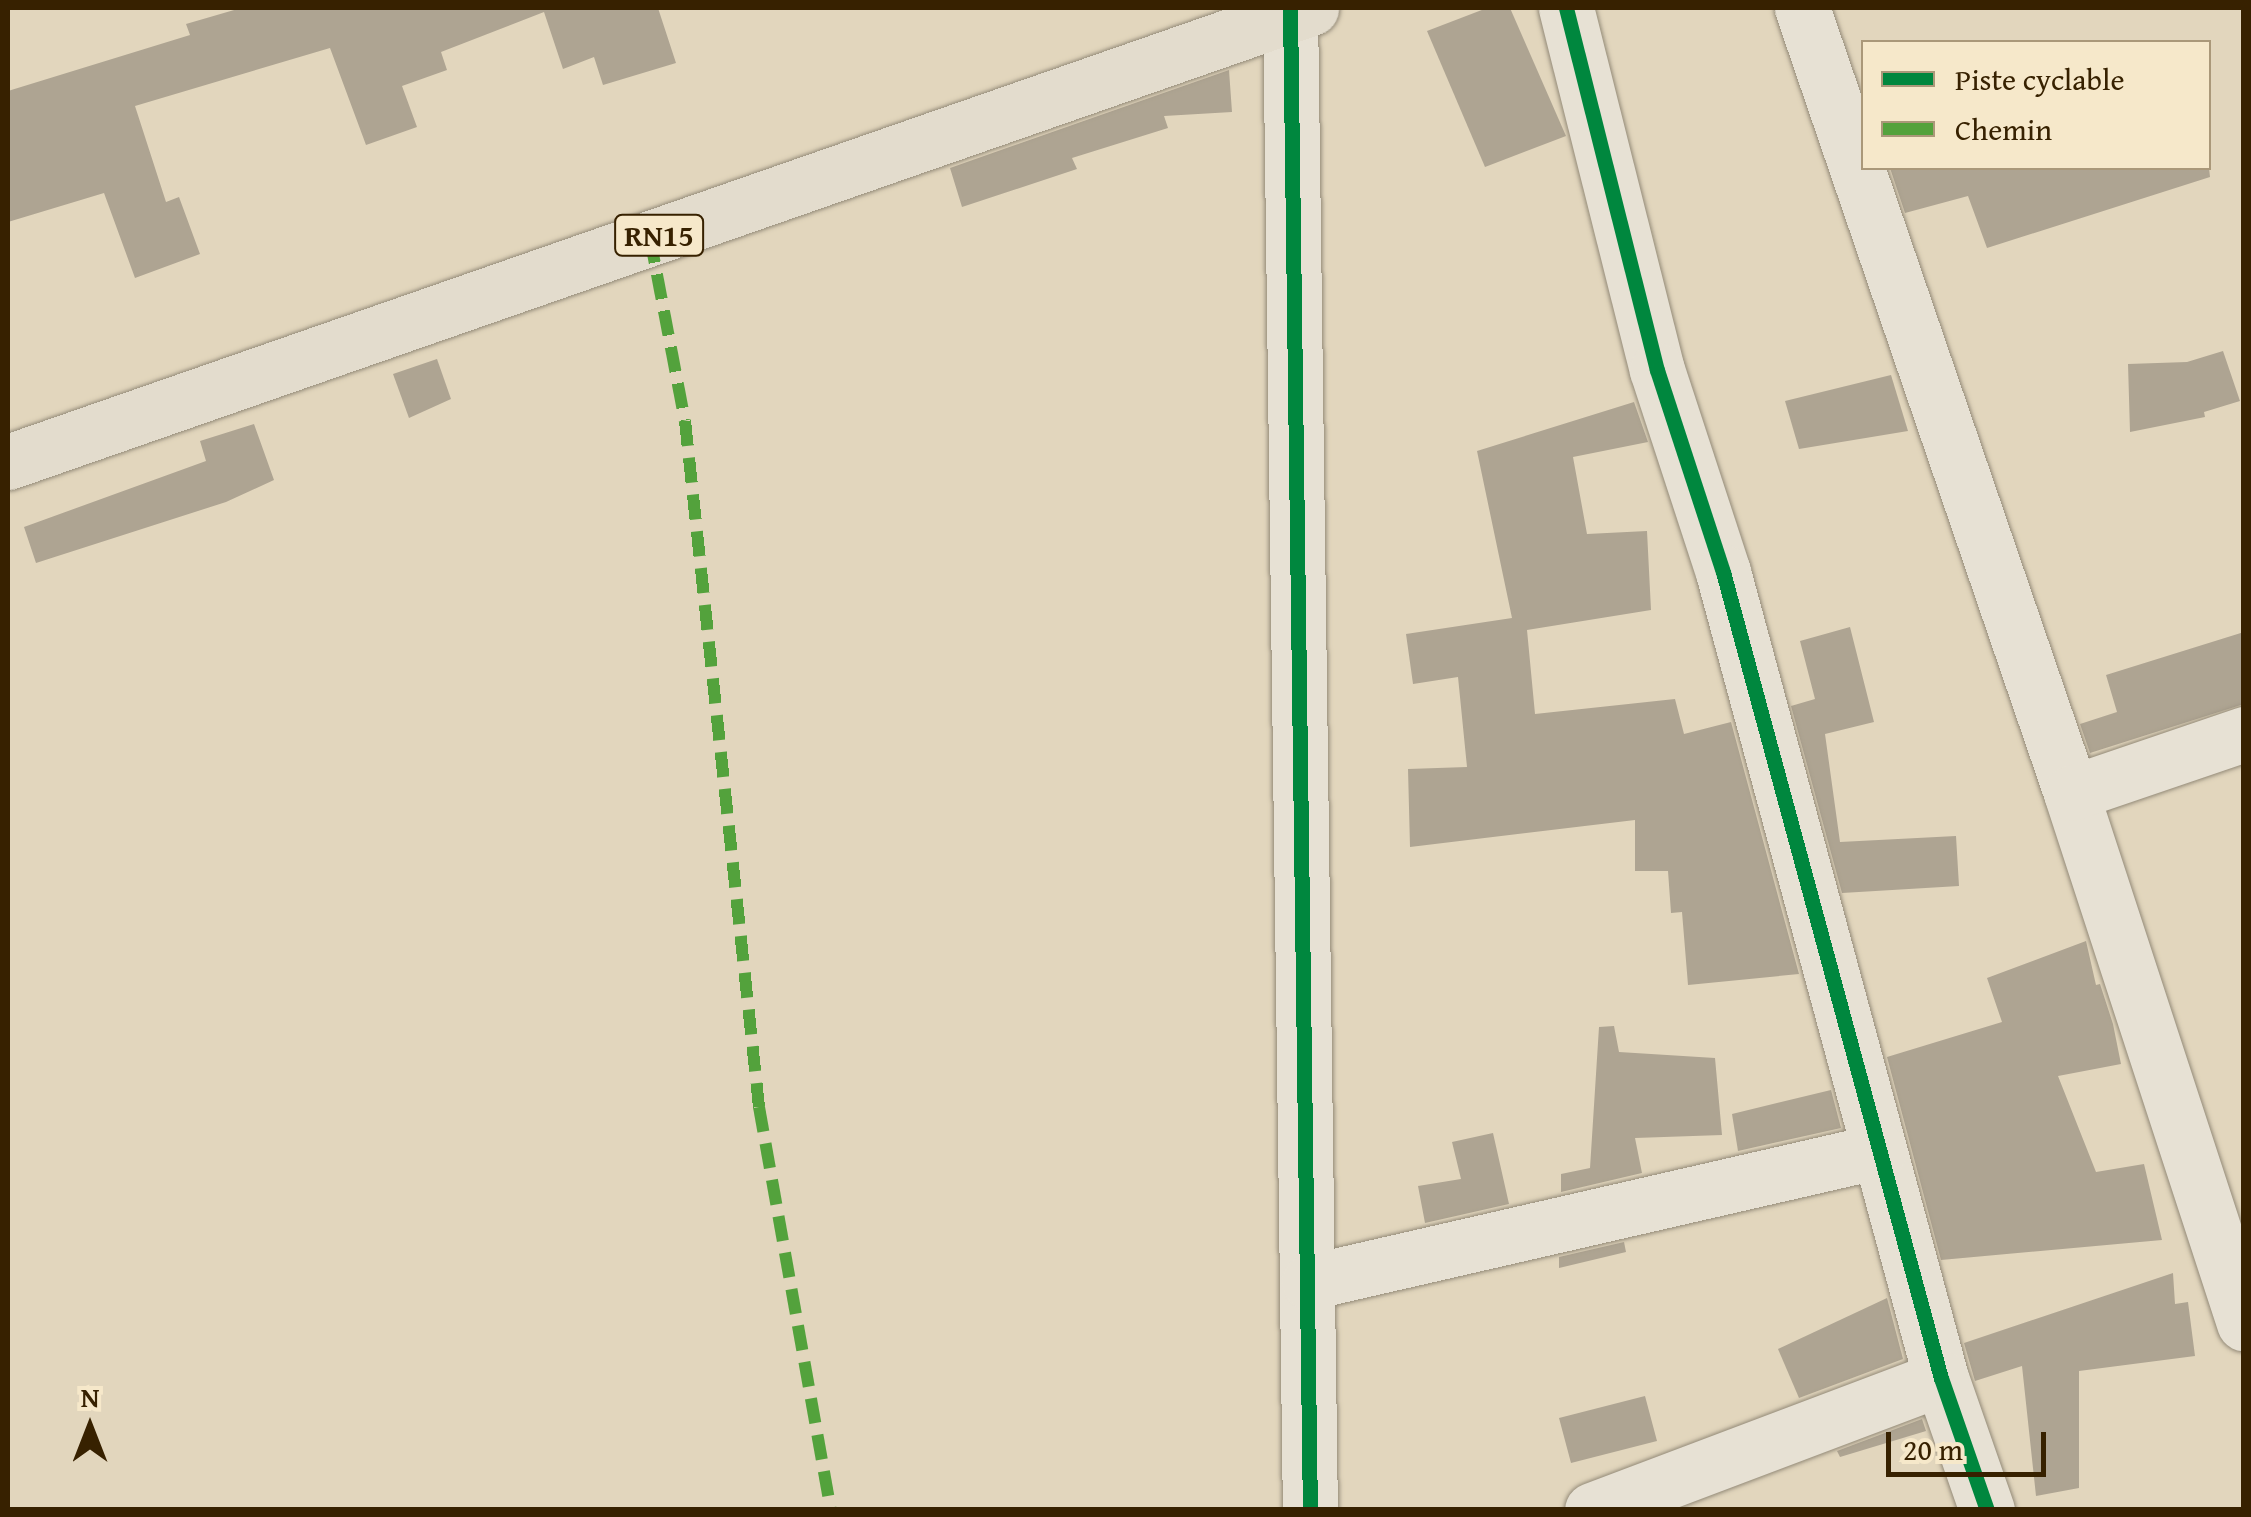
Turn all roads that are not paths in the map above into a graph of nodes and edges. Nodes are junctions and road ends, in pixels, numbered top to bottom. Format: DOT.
graph roads {
  1 [pos="1566,8"];
  2 [pos="1802,8"];
  3 [pos="1297,10"];
  4 [pos="8,462"];
  5 [pos="2244,734"];
  6 [pos="2072,793"];
  7 [pos="1879,1151"];
  8 [pos="1309,1282"];
  9 [pos="2244,1324"];
  10 [pos="1940,1378"];
  11 [pos="1310,1510"];
  12 [pos="1592,1510"];
  13 [pos="1986,1510"];
  1 -- 7 [label="street"];
  2 -- 6 [label="street"];
  3 -- 4 [label="main road, RN15"];
  3 -- 8 [label="street"];
  5 -- 6 [label="street"];
  6 -- 9 [label="street"];
  7 -- 8 [label="street"];
  7 -- 10 [label="street"];
  8 -- 11 [label="street"];
  10 -- 12 [label="street"];
  10 -- 13 [label="street"];
}
